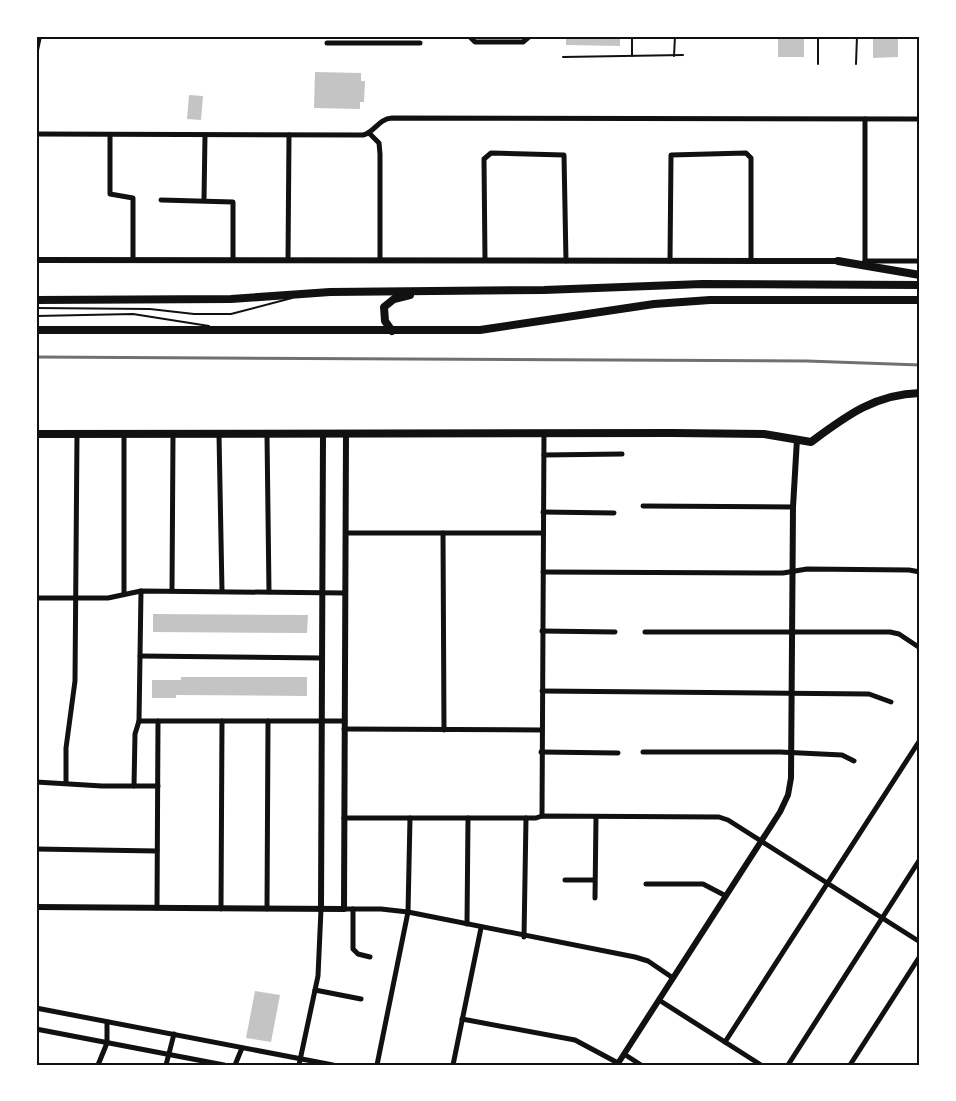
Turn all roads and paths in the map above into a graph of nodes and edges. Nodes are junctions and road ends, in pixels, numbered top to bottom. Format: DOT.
graph roads {
  1 [pos="39,36"];
  2 [pos="469,36"];
  3 [pos="531,36"];
  4 [pos="632,36"];
  5 [pos="675,36"];
  6 [pos="818,36"];
  7 [pos="857,36"];
  8 [pos="342,39"];
  9 [pos="327,43"];
  10 [pos="420,43"];
  11 [pos="36,50"];
  12 [pos="683,55"];
  13 [pos="632,56"];
  14 [pos="674,56"];
  15 [pos="563,57"];
  16 [pos="818,64"];
  17 [pos="856,64"];
  18 [pos="865,119"];
  19 [pos="920,119"];
  20 [pos="369,133"];
  21 [pos="36,134"];
  22 [pos="110,135"];
  23 [pos="205,135"];
  24 [pos="289,135"];
  25 [pos="161,200"];
  26 [pos="204,200"];
  27 [pos="36,260"];
  28 [pos="133,260"];
  29 [pos="233,260"];
  30 [pos="288,260"];
  31 [pos="380,260"];
  32 [pos="485,261"];
  33 [pos="566,261"];
  34 [pos="670,261"];
  35 [pos="751,261"];
  36 [pos="838,261"];
  37 [pos="865,261"];
  38 [pos="920,261"];
  39 [pos="920,275"];
  40 [pos="920,285"];
  41 [pos="426,291"];
  42 [pos="330,292"];
  43 [pos="36,300"];
  44 [pos="920,300"];
  45 [pos="36,308"];
  46 [pos="36,316"];
  47 [pos="36,330"];
  48 [pos="228,331"];
  49 [pos="392,331"];
  50 [pos="920,393"];
  51 [pos="544,433"];
  52 [pos="36,434"];
  53 [pos="77,435"];
  54 [pos="124,435"];
  55 [pos="173,435"];
  56 [pos="219,435"];
  57 [pos="267,435"];
  58 [pos="323,435"];
  59 [pos="346,435"];
  60 [pos="797,439"];
  61 [pos="622,454"];
  62 [pos="544,455"];
  63 [pos="643,506"];
  64 [pos="793,507"];
  65 [pos="543,512"];
  66 [pos="614,513"];
  67 [pos="346,533"];
  68 [pos="443,533"];
  69 [pos="543,533"];
  70 [pos="543,572"];
  71 [pos="792,572"];
  72 [pos="920,572"];
  73 [pos="141,591"];
  74 [pos="172,591"];
  75 [pos="222,591"];
  76 [pos="269,592"];
  77 [pos="322,592"];
  78 [pos="345,593"];
  79 [pos="124,594"];
  80 [pos="36,598"];
  81 [pos="76,598"];
  82 [pos="542,631"];
  83 [pos="615,632"];
  84 [pos="645,632"];
  85 [pos="792,633"];
  86 [pos="920,648"];
  87 [pos="140,657"];
  88 [pos="322,658"];
  89 [pos="542,691"];
  90 [pos="791,694"];
  91 [pos="891,702"];
  92 [pos="139,721"];
  93 [pos="158,721"];
  94 [pos="222,721"];
  95 [pos="268,721"];
  96 [pos="321,721"];
  97 [pos="345,721"];
  98 [pos="344,729"];
  99 [pos="444,730"];
  100 [pos="542,730"];
  101 [pos="920,740"];
  102 [pos="541,752"];
  103 [pos="643,752"];
  104 [pos="618,753"];
  105 [pos="791,754"];
  106 [pos="854,761"];
  107 [pos="36,782"];
  108 [pos="66,782"];
  109 [pos="134,786"];
  110 [pos="158,786"];
  111 [pos="542,816"];
  112 [pos="596,817"];
  113 [pos="344,818"];
  114 [pos="410,818"];
  115 [pos="468,818"];
  116 [pos="526,818"];
  117 [pos="762,840"];
  118 [pos="36,849"];
  119 [pos="157,851"];
  120 [pos="920,859"];
  121 [pos="565,880"];
  122 [pos="594,880"];
  123 [pos="828,883"];
  124 [pos="646,884"];
  125 [pos="726,896"];
  126 [pos="595,898"];
  127 [pos="36,907"];
  128 [pos="157,908"];
  129 [pos="221,909"];
  130 [pos="267,909"];
  131 [pos="321,909"];
  132 [pos="344,909"];
  133 [pos="353,909"];
  134 [pos="408,912"];
  135 [pos="882,918"];
  136 [pos="466,924"];
  137 [pos="481,928"];
  138 [pos="524,937"];
  139 [pos="920,942"];
  140 [pos="920,956"];
  141 [pos="370,957"];
  142 [pos="673,978"];
  143 [pos="315,990"];
  144 [pos="361,999"];
  145 [pos="659,1000"];
  146 [pos="36,1008"];
  147 [pos="462,1019"];
  148 [pos="107,1022"];
  149 [pos="36,1029"];
  150 [pos="174,1034"];
  151 [pos="725,1042"];
  152 [pos="107,1043"];
  153 [pos="242,1047"];
  154 [pos="624,1054"];
  155 [pos="170,1056"];
  156 [pos="300,1062"];
  157 [pos="321,1064"];
  158 [pos="617,1064"];
  159 [pos="98,1065"];
  160 [pos="166,1065"];
  161 [pos="224,1065"];
  162 [pos="235,1065"];
  163 [pos="333,1065"];
  164 [pos="377,1065"];
  165 [pos="453,1065"];
  166 [pos="641,1065"];
  167 [pos="761,1065"];
  168 [pos="788,1065"];
  169 [pos="850,1065"];
  1 -- 11 [label="street"];
  2 -- 3 [label="street"];
  4 -- 13 [label="lane"];
  5 -- 14 [label="lane"];
  6 -- 16 [label="lane"];
  7 -- 17 [label="lane"];
  8 -- 9 [label="street"];
  8 -- 10 [label="street"];
  12 -- 14 [label="lane"];
  13 -- 14 [label="lane"];
  13 -- 15 [label="lane"];
  18 -- 19 [label="street"];
  18 -- 20 [label="street"];
  18 -- 37 [label="street"];
  20 -- 24 [label="street"];
  20 -- 31 [label="street"];
  21 -- 22 [label="street"];
  22 -- 23 [label="street"];
  22 -- 28 [label="street"];
  23 -- 24 [label="street"];
  23 -- 26 [label="street"];
  24 -- 30 [label="street"];
  25 -- 26 [label="street"];
  26 -- 29 [label="street"];
  27 -- 28 [label="street"];
  28 -- 29 [label="street"];
  29 -- 30 [label="street"];
  30 -- 31 [label="street"];
  31 -- 32 [label="street"];
  32 -- 33 [label="street"];
  32 -- 33 [label="street"];
  33 -- 34 [label="street"];
  34 -- 35 [label="street"];
  34 -- 35 [label="street"];
  35 -- 36 [label="street"];
  36 -- 37 [label="street"];
  36 -- 39 [label="main road"];
  37 -- 38 [label="street"];
  40 -- 41 [label="main road"];
  41 -- 42 [label="main road"];
  41 -- 49 [label="main road"];
  42 -- 43 [label="main road"];
  42 -- 45 [label="lane"];
  44 -- 49 [label="main road"];
  46 -- 48 [label="lane"];
  47 -- 48 [label="main road"];
  48 -- 49 [label="main road"];
  50 -- 60 [label="main road"];
  51 -- 59 [label="main road"];
  51 -- 60 [label="main road"];
  51 -- 62 [label="street"];
  52 -- 53 [label="main road"];
  53 -- 54 [label="main road"];
  53 -- 81 [label="street"];
  54 -- 55 [label="main road"];
  54 -- 79 [label="street"];
  55 -- 56 [label="main road"];
  55 -- 74 [label="street"];
  56 -- 57 [label="main road"];
  56 -- 75 [label="street"];
  57 -- 58 [label="main road"];
  57 -- 76 [label="street"];
  58 -- 59 [label="main road"];
  58 -- 77 [label="street"];
  59 -- 67 [label="street"];
  60 -- 64 [label="street"];
  61 -- 62 [label="street"];
  62 -- 65 [label="street"];
  63 -- 64 [label="street"];
  64 -- 71 [label="street"];
  65 -- 66 [label="street"];
  65 -- 69 [label="street"];
  67 -- 68 [label="street"];
  67 -- 78 [label="street"];
  68 -- 69 [label="street"];
  68 -- 99 [label="street"];
  69 -- 70 [label="street"];
  70 -- 71 [label="street"];
  70 -- 82 [label="street"];
  71 -- 72 [label="street"];
  71 -- 85 [label="street"];
  73 -- 74 [label="street"];
  73 -- 79 [label="street"];
  73 -- 87 [label="street"];
  74 -- 75 [label="street"];
  75 -- 76 [label="street"];
  76 -- 77 [label="street"];
  77 -- 78 [label="street"];
  77 -- 88 [label="street"];
  78 -- 97 [label="street"];
  79 -- 81 [label="street"];
  80 -- 81 [label="street"];
  81 -- 108 [label="street"];
  82 -- 83 [label="street"];
  82 -- 89 [label="street"];
  84 -- 85 [label="street"];
  85 -- 86 [label="street"];
  85 -- 90 [label="street"];
  87 -- 88 [label="street"];
  87 -- 92 [label="street"];
  88 -- 96 [label="street"];
  89 -- 90 [label="street"];
  89 -- 100 [label="street"];
  90 -- 91 [label="street"];
  90 -- 105 [label="street"];
  92 -- 93 [label="street"];
  92 -- 109 [label="street"];
  93 -- 94 [label="street"];
  93 -- 110 [label="street"];
  94 -- 95 [label="street"];
  94 -- 129 [label="street"];
  95 -- 96 [label="street"];
  95 -- 130 [label="street"];
  96 -- 97 [label="street"];
  96 -- 131 [label="street"];
  97 -- 98 [label="street"];
  98 -- 99 [label="street"];
  98 -- 113 [label="street"];
  99 -- 100 [label="street"];
  100 -- 102 [label="street"];
  101 -- 123 [label="street"];
  102 -- 104 [label="street"];
  102 -- 111 [label="street"];
  103 -- 105 [label="street"];
  105 -- 106 [label="street"];
  105 -- 117 [label="street"];
  107 -- 108 [label="street"];
  108 -- 109 [label="street"];
  109 -- 110 [label="street"];
  110 -- 119 [label="street"];
  111 -- 112 [label="street"];
  111 -- 116 [label="street"];
  112 -- 117 [label="street"];
  112 -- 122 [label="street"];
  113 -- 114 [label="street"];
  113 -- 132 [label="street"];
  114 -- 115 [label="street"];
  114 -- 134 [label="street"];
  115 -- 116 [label="street"];
  115 -- 136 [label="street"];
  116 -- 138 [label="street"];
  117 -- 123 [label="street"];
  117 -- 125 [label="street"];
  118 -- 119 [label="street"];
  119 -- 128 [label="street"];
  120 -- 135 [label="street"];
  121 -- 122 [label="street"];
  122 -- 126 [label="street"];
  123 -- 135 [label="street"];
  123 -- 151 [label="street"];
  124 -- 125 [label="street"];
  125 -- 142 [label="street"];
  127 -- 128 [label="street"];
  128 -- 129 [label="street"];
  129 -- 130 [label="street"];
  130 -- 131 [label="street"];
  131 -- 132 [label="street"];
  131 -- 143 [label="street"];
  132 -- 133 [label="street"];
  133 -- 134 [label="street"];
  133 -- 141 [label="street"];
  134 -- 136 [label="street"];
  134 -- 164 [label="street"];
  135 -- 139 [label="street"];
  135 -- 168 [label="street"];
  136 -- 137 [label="street"];
  137 -- 138 [label="street"];
  137 -- 147 [label="street"];
  138 -- 142 [label="street"];
  140 -- 169 [label="street"];
  142 -- 145 [label="street"];
  143 -- 144 [label="street"];
  143 -- 156 [label="street"];
  145 -- 151 [label="street"];
  145 -- 154 [label="street"];
  146 -- 148 [label="street"];
  147 -- 158 [label="street"];
  147 -- 165 [label="street"];
  148 -- 150 [label="street"];
  148 -- 152 [label="street"];
  149 -- 152 [label="street"];
  150 -- 153 [label="street"];
  150 -- 155 [label="street"];
  151 -- 167 [label="street"];
  152 -- 155 [label="street"];
  152 -- 159 [label="street"];
  153 -- 156 [label="street"];
  153 -- 162 [label="street"];
  154 -- 158 [label="street"];
  154 -- 166 [label="street"];
  155 -- 160 [label="street"];
  155 -- 161 [label="street"];
  156 -- 157 [label="street"];
  157 -- 163 [label="street"];
}
